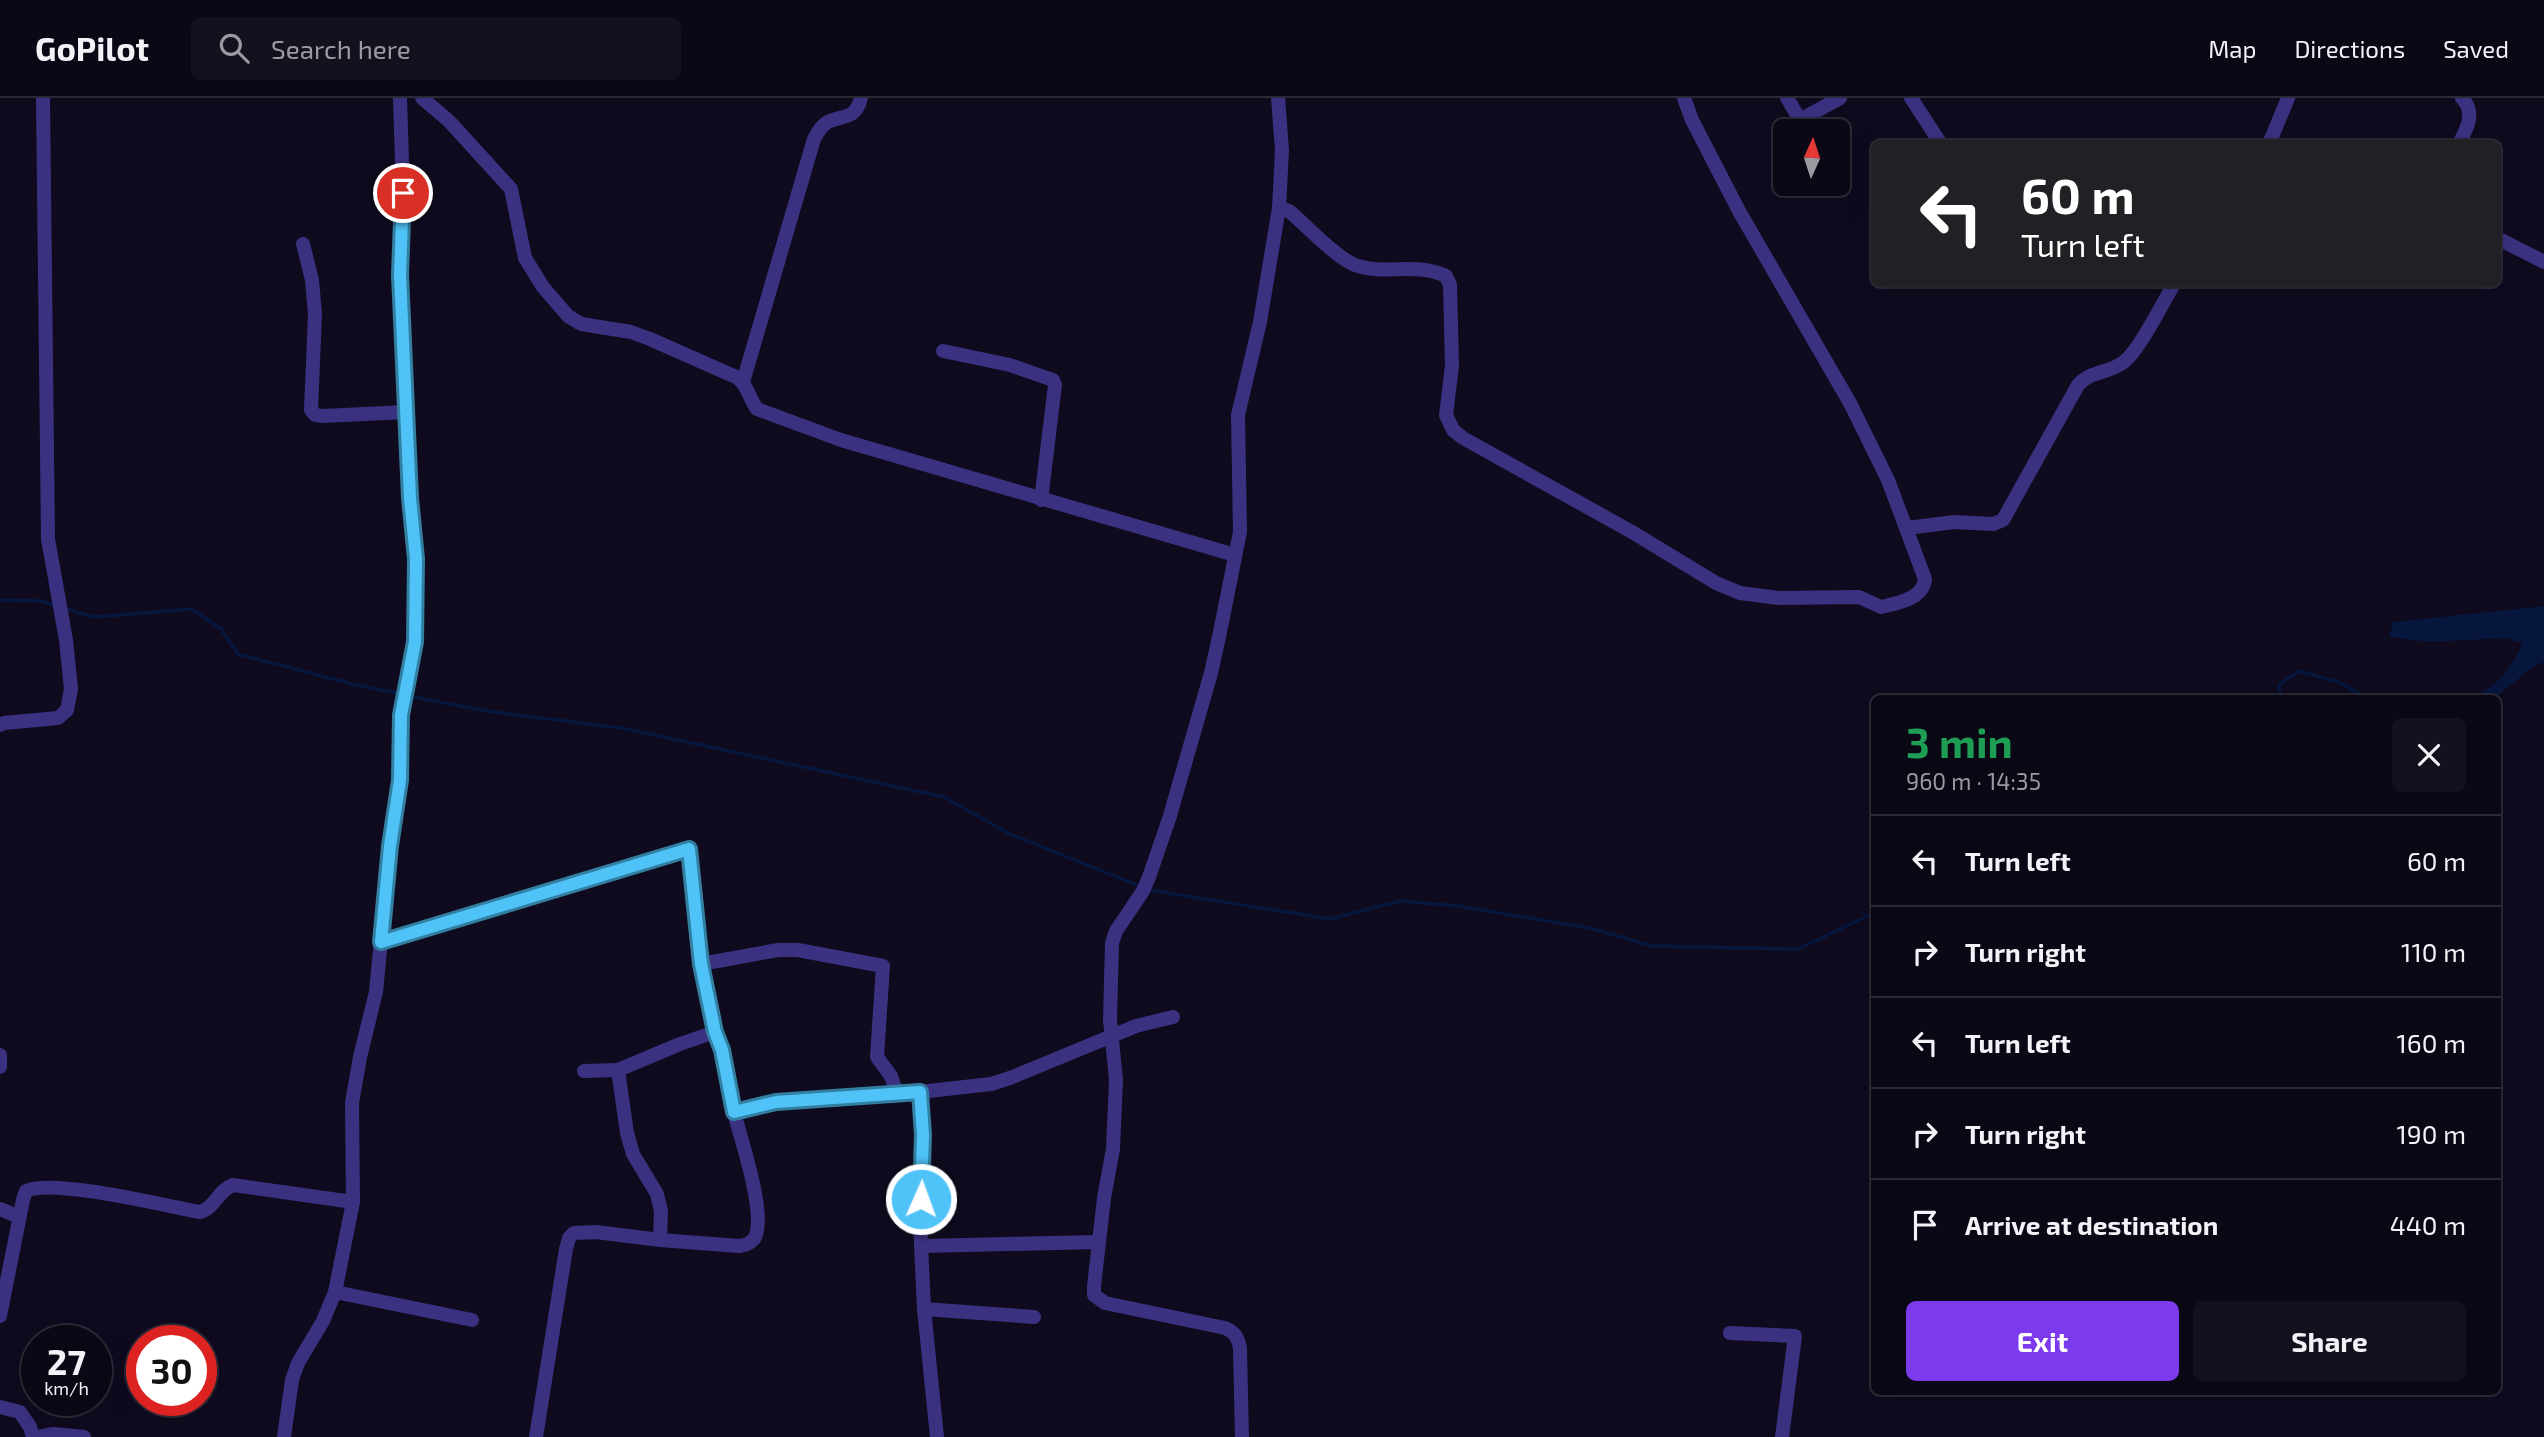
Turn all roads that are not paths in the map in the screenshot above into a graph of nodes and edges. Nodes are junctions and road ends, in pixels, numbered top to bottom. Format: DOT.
graph roads {
  1 [pos="43,98"];
  2 [pos="400,98"];
  3 [pos="422,98"];
  4 [pos="861,98"];
  5 [pos="1278,98"];
  6 [pos="1684,98"];
  7 [pos="1787,98"];
  8 [pos="1840,98"];
  9 [pos="1911,98"];
  10 [pos="2288,98"];
  11 [pos="2462,98"];
  12 [pos="1938,140"];
  13 [pos="2271,140"];
  14 [pos="2461,140"];
  15 [pos="1279,208"];
  16 [pos="2501,240"];
  17 [pos="303,244"];
  18 [pos="2544,262"];
  19 [pos="2173,287"];
  20 [pos="943,352"];
  21 [pos="743,382"];
  22 [pos="406,412"];
  23 [pos="1041,500"];
  24 [pos="1907,528"];
  25 [pos="1235,555"];
  26 [pos="0,725"];
  27 [pos="381,942"];
  28 [pos="701,964"];
  29 [pos="1173,1017"];
  30 [pos="715,1032"];
  31 [pos="1113,1036"];
  32 [pos="0,1055"];
  33 [pos="0,1068"];
  34 [pos="618,1070"];
  35 [pos="584,1071"];
  36 [pos="920,1092"];
  37 [pos="897,1094"];
  38 [pos="734,1112"];
  39 [pos="353,1202"];
  40 [pos="0,1209"];
  41 [pos="19,1217"];
  42 [pos="660,1240"];
  43 [pos="1099,1242"];
  44 [pos="922,1246"];
  45 [pos="335,1292"];
  46 [pos="925,1309"];
  47 [pos="0,1315"];
  48 [pos="1034,1317"];
  49 [pos="471,1320"];
  50 [pos="1730,1333"];
  51 [pos="0,1406"];
  52 [pos="35,1437"];
  53 [pos="83,1437"];
  54 [pos="284,1437"];
  55 [pos="536,1437"];
  56 [pos="937,1437"];
  57 [pos="1242,1437"];
  58 [pos="1782,1437"];
  1 -- 26 [label="street"];
  2 -- 22 [label="street"];
  3 -- 21 [label="street"];
  4 -- 21 [label="street"];
  5 -- 15 [label="street"];
  6 -- 24 [label="street"];
  7 -- 8 [label="street"];
  9 -- 12 [label="street"];
  10 -- 13 [label="street"];
  11 -- 14 [label="street"];
  15 -- 24 [label="street"];
  15 -- 25 [label="street"];
  16 -- 18 [label="street"];
  17 -- 22 [label="street"];
  19 -- 24 [label="street"];
  20 -- 23 [label="street"];
  21 -- 23 [label="street"];
  22 -- 27 [label="street"];
  23 -- 25 [label="street"];
  25 -- 31 [label="street"];
  27 -- 28 [label="street"];
  27 -- 39 [label="street"];
  28 -- 30 [label="street"];
  28 -- 37 [label="street"];
  29 -- 31 [label="street"];
  30 -- 34 [label="street"];
  30 -- 38 [label="street"];
  31 -- 36 [label="street"];
  31 -- 43 [label="street"];
  32 -- 33 [label="street"];
  34 -- 35 [label="street"];
  34 -- 42 [label="street"];
  36 -- 37 [label="street"];
  36 -- 44 [label="street"];
  37 -- 38 [label="street"];
  38 -- 42 [label="street"];
  39 -- 41 [label="street"];
  39 -- 45 [label="street"];
  40 -- 41 [label="street"];
  41 -- 47 [label="street"];
  42 -- 55 [label="street"];
  43 -- 44 [label="street"];
  43 -- 57 [label="street"];
  44 -- 46 [label="street"];
  45 -- 49 [label="street"];
  45 -- 54 [label="street"];
  46 -- 48 [label="street"];
  46 -- 56 [label="street"];
  50 -- 58 [label="street"];
  51 -- 52 [label="street"];
  52 -- 53 [label="street"];
}
